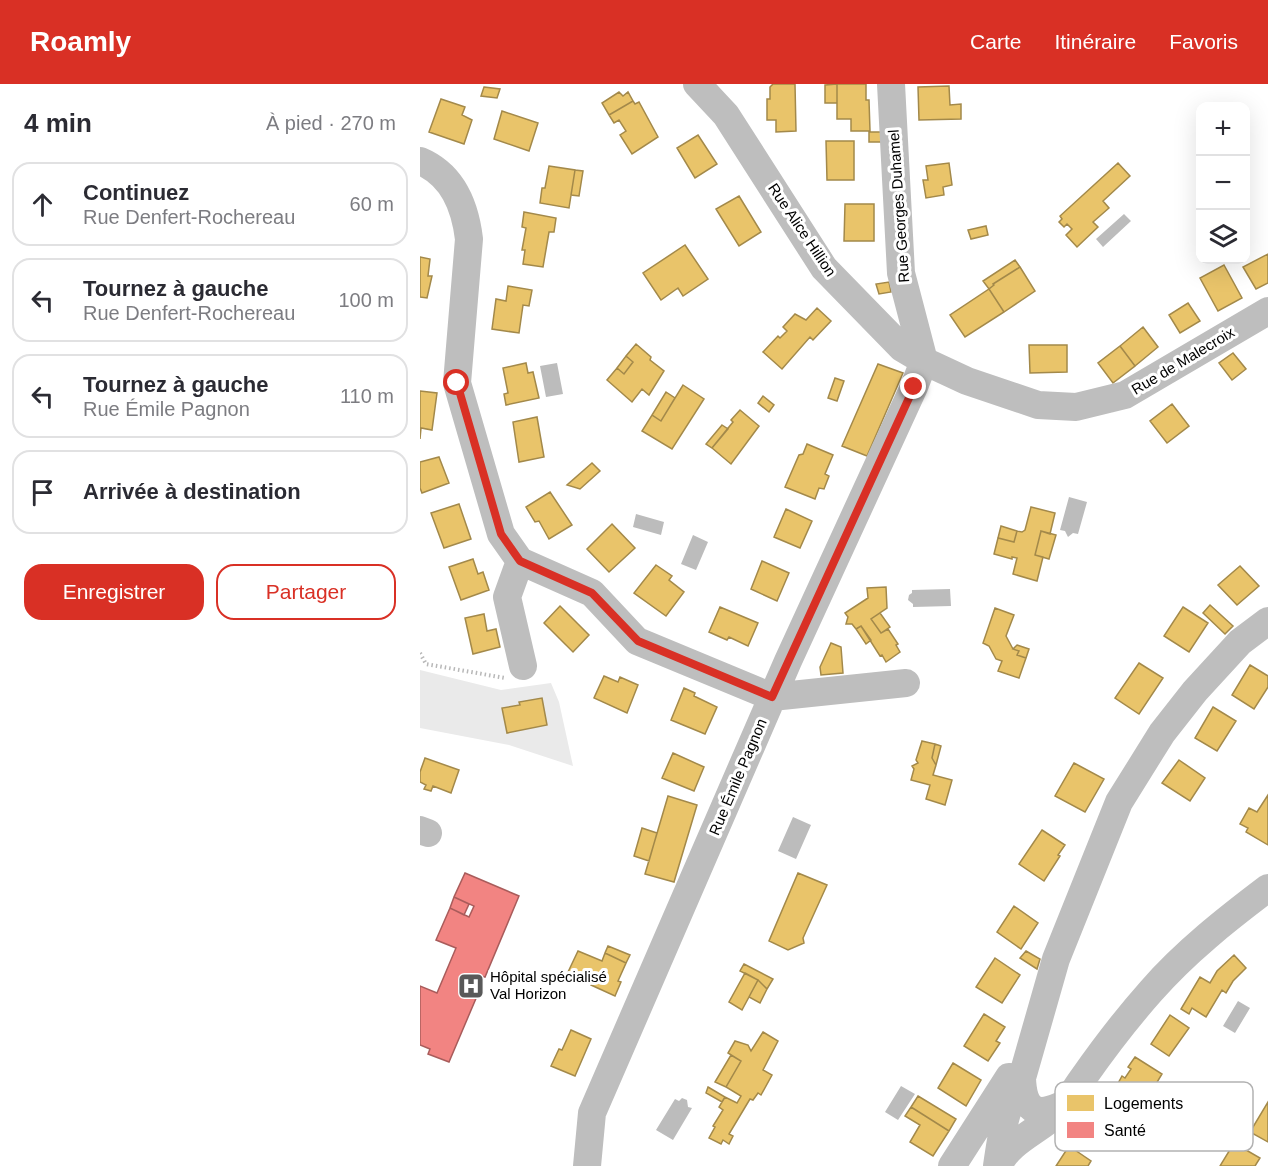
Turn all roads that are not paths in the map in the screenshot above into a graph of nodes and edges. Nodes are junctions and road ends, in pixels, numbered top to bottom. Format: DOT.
graph roads {
  1 [pos="696,84"];
  2 [pos="891,84"];
  3 [pos="420,160"];
  4 [pos="1268,311"];
  5 [pos="924,361"];
  6 [pos="520,561"];
  7 [pos="1268,621"];
  8 [pos="513,673"];
  9 [pos="906,683"];
  10 [pos="772,697"];
  11 [pos="1268,888"];
  12 [pos="1022,1078"];
  13 [pos="1081,1082"];
  14 [pos="1055,1108"];
  15 [pos="1055,1114"];
  16 [pos="587,1166"];
  17 [pos="952,1166"];
  18 [pos="998,1166"];
  1 -- 5 [label="street, Rue Alice Hillion"];
  2 -- 5 [label="street, Rue Georges Duhamel"];
  3 -- 6 [label="street"];
  4 -- 5 [label="street, Rue de Malecroix"];
  5 -- 10 [label="street, Rue Émile Pagnon"];
  6 -- 8 [label="street"];
  6 -- 10 [label="street"];
  7 -- 12 [label="street"];
  9 -- 10 [label="street"];
  10 -- 16 [label="street, Rue Émile Pagnon"];
  11 -- 13 [label="street"];
  12 -- 14 [label="street"];
  12 -- 17 [label="street"];
  12 -- 18 [label="street"];
  15 -- 18 [label="street"];
}
